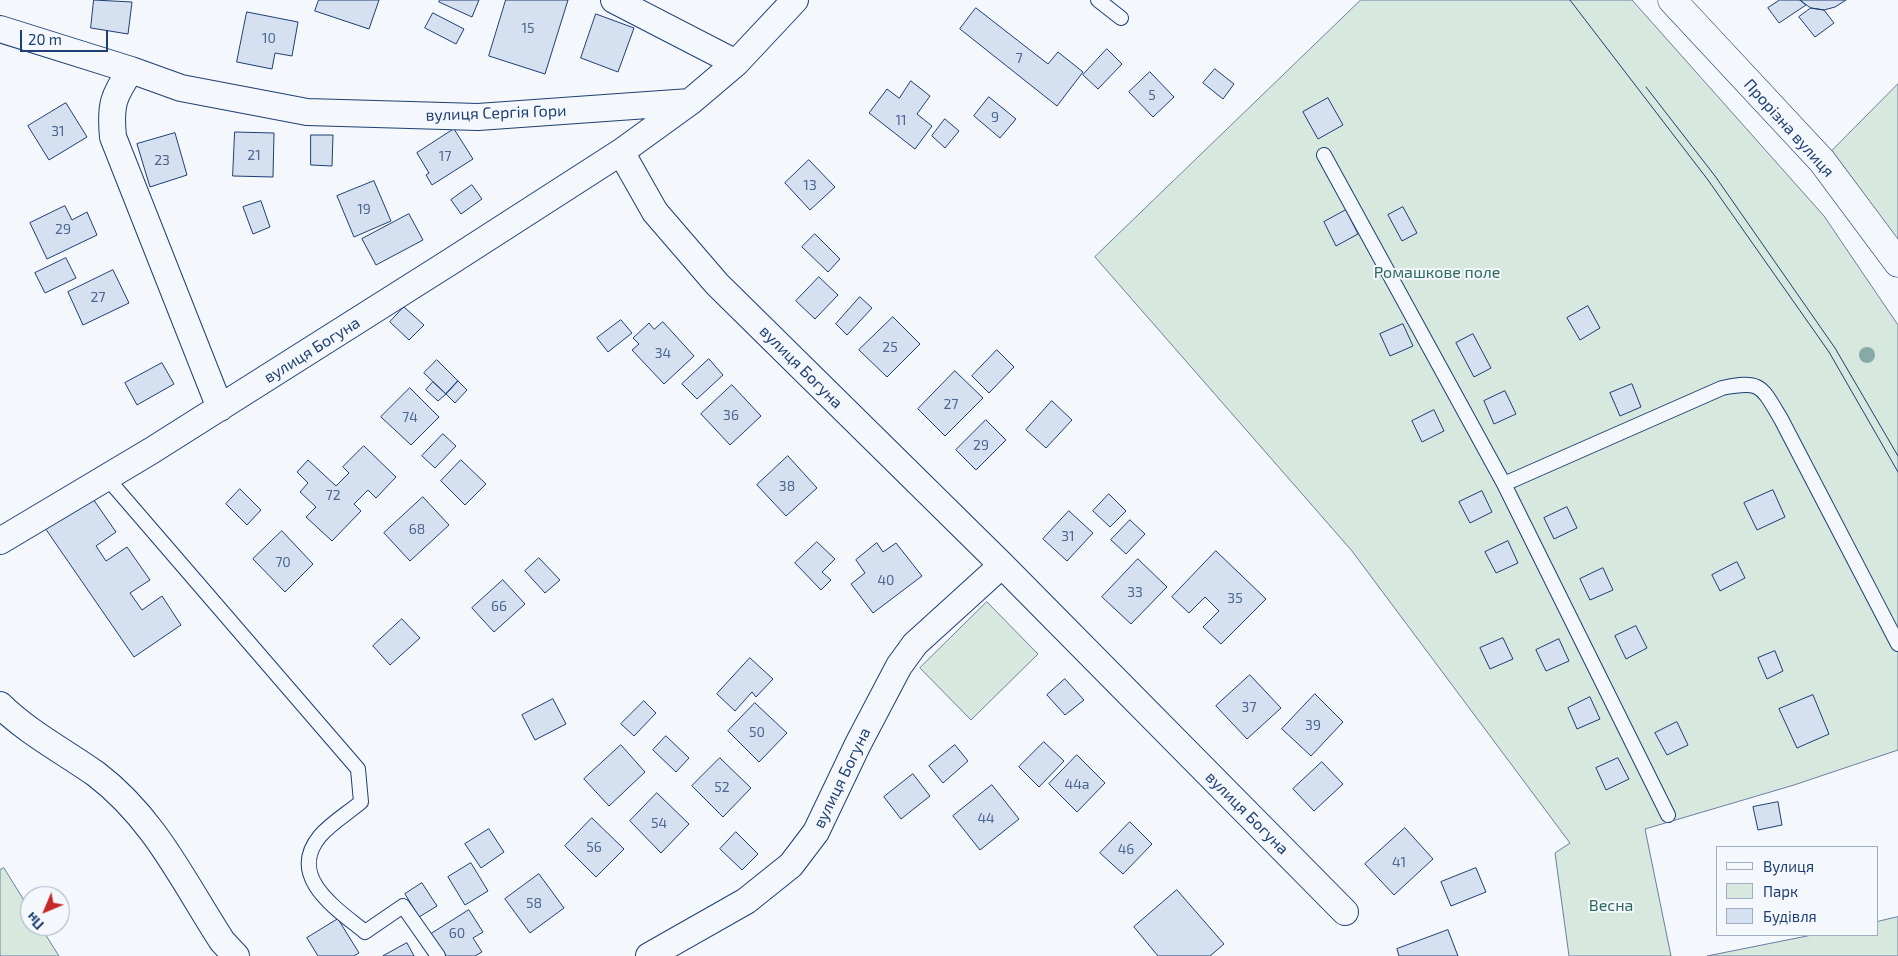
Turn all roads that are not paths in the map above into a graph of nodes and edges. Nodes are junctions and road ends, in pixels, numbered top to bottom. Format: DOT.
graph roads {
  1 [pos="614,0"];
  2 [pos="795,0"];
  3 [pos="1098,0"];
  4 [pos="1672,0"];
  5 [pos="1121,18"];
  6 [pos="0,29"];
  7 [pos="736,64"];
  8 [pos="131,70"];
  9 [pos="690,102"];
  10 [pos="621,152"];
  11 [pos="1324,155"];
  12 [pos="1898,263"];
  13 [pos="220,408"];
  14 [pos="107,478"];
  15 [pos="1504,484"];
  16 [pos="0,541"];
  17 [pos="1002,564"];
  18 [pos="1898,644"];
  19 [pos="0,705"];
  20 [pos="1668,815"];
  21 [pos="1345,912"];
  22 [pos="236,956"];
  23 [pos="438,956"];
  24 [pos="649,956"];
  1 -- 7 [label="street"];
  2 -- 7 [label="street"];
  3 -- 5 [label="lane"];
  4 -- 12 [label="main road, Прорізна вулиця"];
  6 -- 8 [label="street, вулиця Сергія Гори"];
  7 -- 9 [label="street"];
  8 -- 9 [label="street, вулиця Сергія Гори"];
  8 -- 13 [label="street"];
  9 -- 10 [label="street, вулиця Богуна"];
  10 -- 13 [label="street, вулиця Богуна"];
  10 -- 17 [label="street, вулиця Богуна"];
  11 -- 15 [label="lane"];
  13 -- 14 [label="street, вулиця Богуна"];
  14 -- 16 [label="street, вулиця Богуна"];
  14 -- 23 [label="lane"];
  15 -- 18 [label="lane"];
  15 -- 20 [label="lane"];
  17 -- 21 [label="street, вулиця Богуна"];
  17 -- 24 [label="street, вулиця Богуна"];
  19 -- 22 [label="street"];
}
